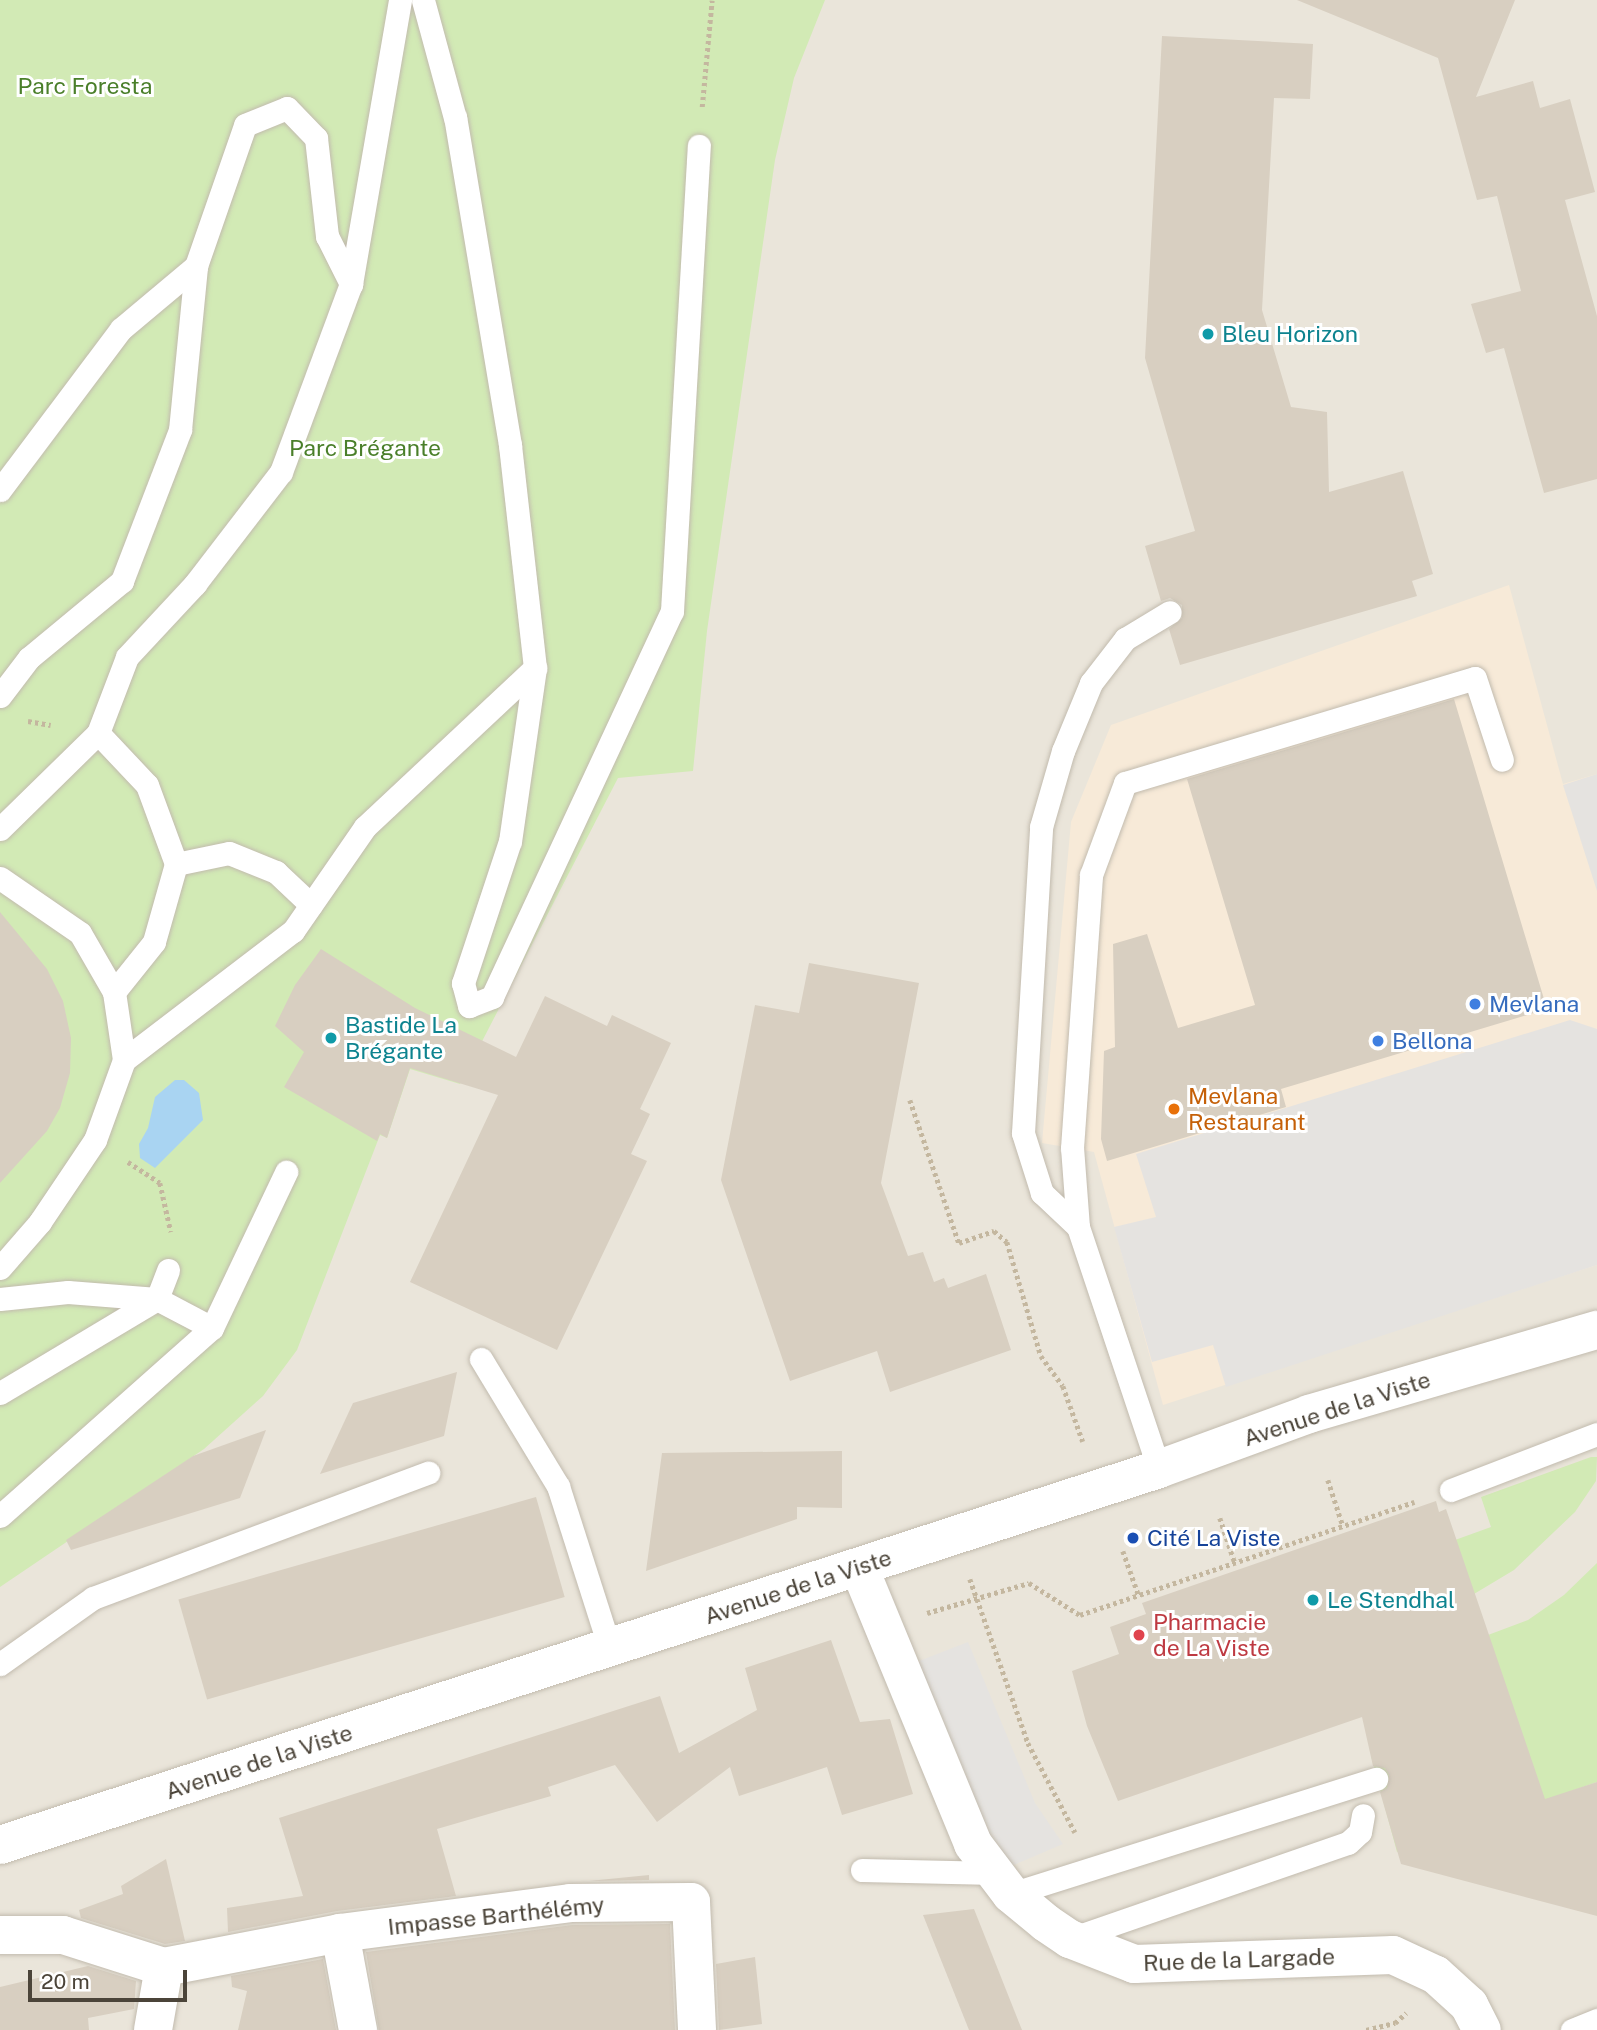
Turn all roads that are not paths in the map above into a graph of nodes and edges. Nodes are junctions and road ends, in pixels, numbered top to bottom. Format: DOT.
graph roads {
  1 [pos="400,0"];
  2 [pos="423,0"];
  3 [pos="699,146"];
  4 [pos="196,266"];
  5 [pos="351,284"];
  6 [pos="0,490"];
  7 [pos="1170,612"];
  8 [pos="535,668"];
  9 [pos="0,696"];
  10 [pos="98,733"];
  11 [pos="1502,760"];
  12 [pos="0,829"];
  13 [pos="176,864"];
  14 [pos="0,878"];
  15 [pos="311,905"];
  16 [pos="114,992"];
  17 [pos="124,1060"];
  18 [pos="286,1172"];
  19 [pos="1078,1227"];
  20 [pos="0,1268"];
  21 [pos="168,1270"];
  22 [pos="0,1299"];
  23 [pos="157,1299"];
  24 [pos="212,1328"];
  25 [pos="1597,1330"];
  26 [pos="481,1359"];
  27 [pos="0,1393"];
  28 [pos="1597,1434"];
  29 [pos="1159,1469"];
  30 [pos="428,1474"];
  31 [pos="1451,1490"];
  32 [pos="0,1516"];
  33 [pos="859,1567"];
  34 [pos="610,1649"];
  35 [pos="0,1664"];
  36 [pos="1376,1779"];
  37 [pos="1363,1815"];
  38 [pos="0,1846"];
  39 [pos="862,1870"];
  40 [pos="1003,1883"];
  41 [pos="340,1933"];
  42 [pos="0,1936"];
  43 [pos="1070,1939"];
  44 [pos="164,1967"];
  45 [pos="1597,2020"];
  46 [pos="152,2030"];
  47 [pos="358,2030"];
  48 [pos="697,2030"];
  49 [pos="1482,2030"];
  50 [pos="1572,2030"];
  1 -- 5 [label="lane"];
  2 -- 8 [label="lane"];
  3 -- 8 [label="lane"];
  4 -- 5 [label="lane"];
  4 -- 6 [label="lane"];
  4 -- 9 [label="lane"];
  5 -- 10 [label="lane"];
  7 -- 19 [label="lane"];
  8 -- 15 [label="lane"];
  10 -- 12 [label="lane"];
  10 -- 13 [label="lane"];
  11 -- 19 [label="lane"];
  13 -- 15 [label="lane"];
  13 -- 16 [label="lane"];
  14 -- 16 [label="lane"];
  15 -- 17 [label="lane"];
  16 -- 17 [label="lane"];
  17 -- 20 [label="lane"];
  18 -- 24 [label="lane"];
  19 -- 29 [label="lane"];
  21 -- 23 [label="lane"];
  22 -- 23 [label="lane"];
  23 -- 24 [label="lane"];
  23 -- 27 [label="lane"];
  24 -- 32 [label="lane"];
  25 -- 29 [label="street, Avenue de la Viste"];
  26 -- 34 [label="lane"];
  28 -- 31 [label="lane"];
  29 -- 33 [label="street, Avenue de la Viste"];
  30 -- 35 [label="lane"];
  33 -- 34 [label="street, Avenue de la Viste"];
  33 -- 40 [label="street, Rue de la Largade"];
  34 -- 38 [label="street, Avenue de la Viste"];
  36 -- 40 [label="lane"];
  37 -- 43 [label="lane"];
  39 -- 40 [label="lane"];
  40 -- 43 [label="street, Rue de la Largade"];
  41 -- 44 [label="street, Impasse Barthélémy"];
  41 -- 47 [label="street"];
  41 -- 48 [label="street, Impasse Barthélémy"];
  42 -- 44 [label="street"];
  43 -- 49 [label="street, Rue de la Largade"];
  44 -- 46 [label="street"];
  45 -- 50 [label="lane"];
}
